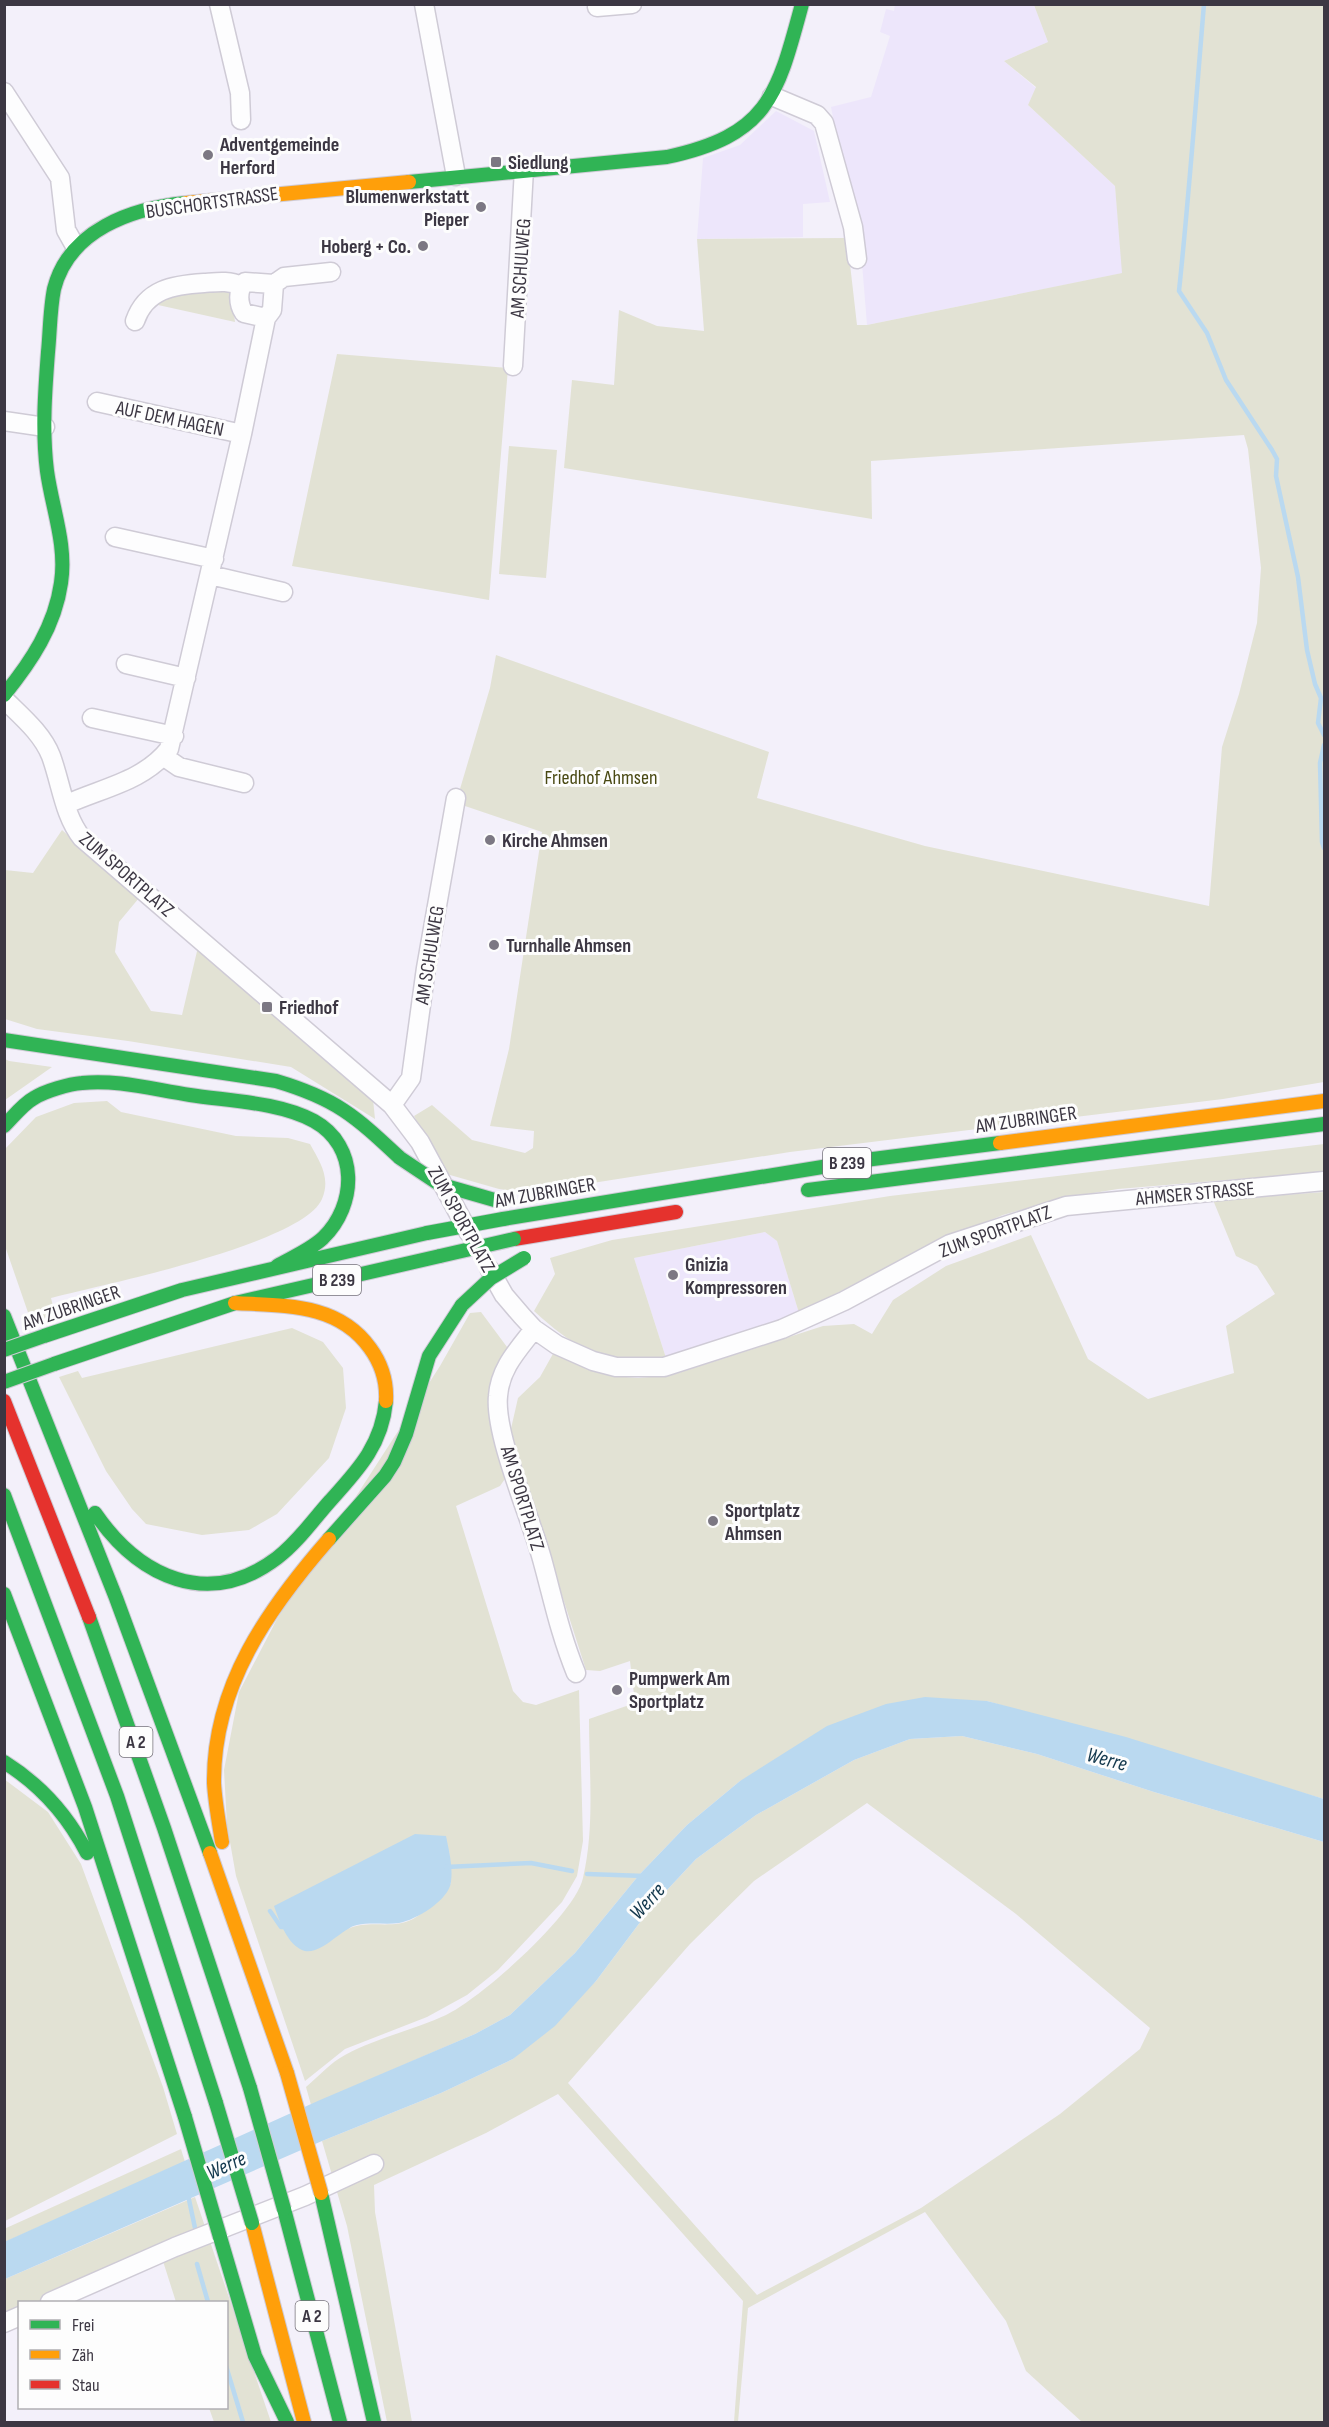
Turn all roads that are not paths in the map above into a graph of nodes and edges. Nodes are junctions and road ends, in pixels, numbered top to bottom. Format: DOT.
graph roads {
  1 [pos="219,4"];
  2 [pos="424,4"];
  3 [pos="632,4"];
  4 [pos="802,4"];
  5 [pos="597,7"];
  6 [pos="4,92"];
  7 [pos="772,96"];
  8 [pos="241,120"];
  9 [pos="525,169"];
  10 [pos="456,176"];
  11 [pos="75,246"];
  12 [pos="857,259"];
  13 [pos="331,272"];
  14 [pos="274,284"];
  15 [pos="241,286"];
  16 [pos="266,318"];
  17 [pos="135,321"];
  18 [pos="513,366"];
  19 [pos="97,402"];
  20 [pos="4,421"];
  21 [pos="45,427"];
  22 [pos="242,434"];
  23 [pos="115,537"];
  24 [pos="212,567"];
  25 [pos="283,592"];
  26 [pos="126,664"];
  27 [pos="186,678"];
  28 [pos="4,697"];
  29 [pos="92,718"];
  30 [pos="174,736"];
  31 [pos="163,756"];
  32 [pos="244,783"];
  33 [pos="456,798"];
  34 [pos="67,804"];
  35 [pos="4,1040"];
  36 [pos="1324,1101"];
  37 [pos="392,1105"];
  38 [pos="1324,1125"];
  39 [pos="4,1126"];
  40 [pos="1324,1181"];
  41 [pos="789,1193"];
  42 [pos="589,1203"];
  43 [pos="1066,1206"];
  44 [pos="685,1210"];
  45 [pos="604,1224"];
  46 [pos="277,1266"];
  47 [pos="235,1303"];
  48 [pos="4,1316"];
  49 [pos="534,1329"];
  50 [pos="4,1350"];
  51 [pos="4,1382"];
  52 [pos="4,1401"];
  53 [pos="65,1461"];
  54 [pos="4,1495"];
  55 [pos="4,1594"];
  56 [pos="576,1673"];
  57 [pos="4,1762"];
  58 [pos="120,1910"];
  59 [pos="234,1919"];
  60 [pos="374,2164"];
  61 [pos="52,2301"];
  62 [pos="18,2317"];
  63 [pos="4,2324"];
  64 [pos="287,2422"];
  65 [pos="304,2422"];
  66 [pos="340,2422"];
  67 [pos="374,2422"];
  1 -- 8 [label="street"];
  2 -- 10 [label="street"];
  3 -- 5 [label="street"];
  4 -- 7 [label="main road, BUSCHORTSTRASSE"];
  6 -- 11 [label="street"];
  7 -- 9 [label="main road, BUSCHORTSTRASSE"];
  7 -- 12 [label="street"];
  9 -- 10 [label="main road, BUSCHORTSTRASSE"];
  9 -- 18 [label="street, AM SCHULWEG"];
  10 -- 11 [label="main road, BUSCHORTSTRASSE"];
  11 -- 21 [label="main road, BUSCHORTSTRASSE"];
  13 -- 14 [label="street"];
  14 -- 15 [label="street"];
  14 -- 16 [label="street, AUF DEM HAGEN"];
  15 -- 16 [label="street"];
  15 -- 17 [label="street"];
  16 -- 22 [label="street, AUF DEM HAGEN"];
  19 -- 22 [label="street, AUF DEM HAGEN"];
  20 -- 21 [label="street"];
  21 -- 28 [label="main road, BUSCHORTSTRASSE"];
  22 -- 24 [label="street, AUF DEM HAGEN"];
  23 -- 24 [label="street"];
  24 -- 25 [label="street"];
  24 -- 27 [label="street, AUF DEM HAGEN"];
  26 -- 27 [label="street"];
  27 -- 30 [label="street, AUF DEM HAGEN"];
  28 -- 34 [label="street, ZUM SPORTPLATZ"];
  29 -- 30 [label="street"];
  30 -- 31 [label="street, AUF DEM HAGEN"];
  31 -- 32 [label="street"];
  31 -- 34 [label="street, AUF DEM HAGEN"];
  33 -- 37 [label="street, AM SCHULWEG"];
  34 -- 37 [label="street, ZUM SPORTPLATZ"];
  35 -- 42 [label="main road, bridge"];
  36 -- 42 [label="main road, AM ZUBRINGER / B 239"];
  37 -- 49 [label="street, ZUM SPORTPLATZ"];
  38 -- 41 [label="main road, B 239"];
  39 -- 46 [label="main road"];
  40 -- 43 [label="street, AHMSER STRASSE"];
  42 -- 46 [label="main road, AM ZUBRINGER / B 239, bridge"];
  43 -- 49 [label="street, ZUM SPORTPLATZ"];
  44 -- 45 [label="main road, AM ZUBRINGER / B 239"];
  45 -- 47 [label="main road, AM ZUBRINGER / B 239, bridge"];
  45 -- 59 [label="main road, bridge"];
  46 -- 50 [label="main road, AM ZUBRINGER / B 239, bridge"];
  47 -- 51 [label="main road, AM ZUBRINGER / B 239, bridge"];
  47 -- 53 [label="main road"];
  48 -- 53 [label="main road"];
  49 -- 56 [label="street, AM SPORTPLATZ"];
  52 -- 66 [label="main road, A 2, bridge"];
  53 -- 59 [label="main road"];
  54 -- 65 [label="main road, A 2, bridge"];
  55 -- 58 [label="main road"];
  57 -- 58 [label="main road"];
  58 -- 64 [label="main road, bridge"];
  59 -- 67 [label="main road, bridge"];
  60 -- 61 [label="street"];
  62 -- 63 [label="street"];
}
